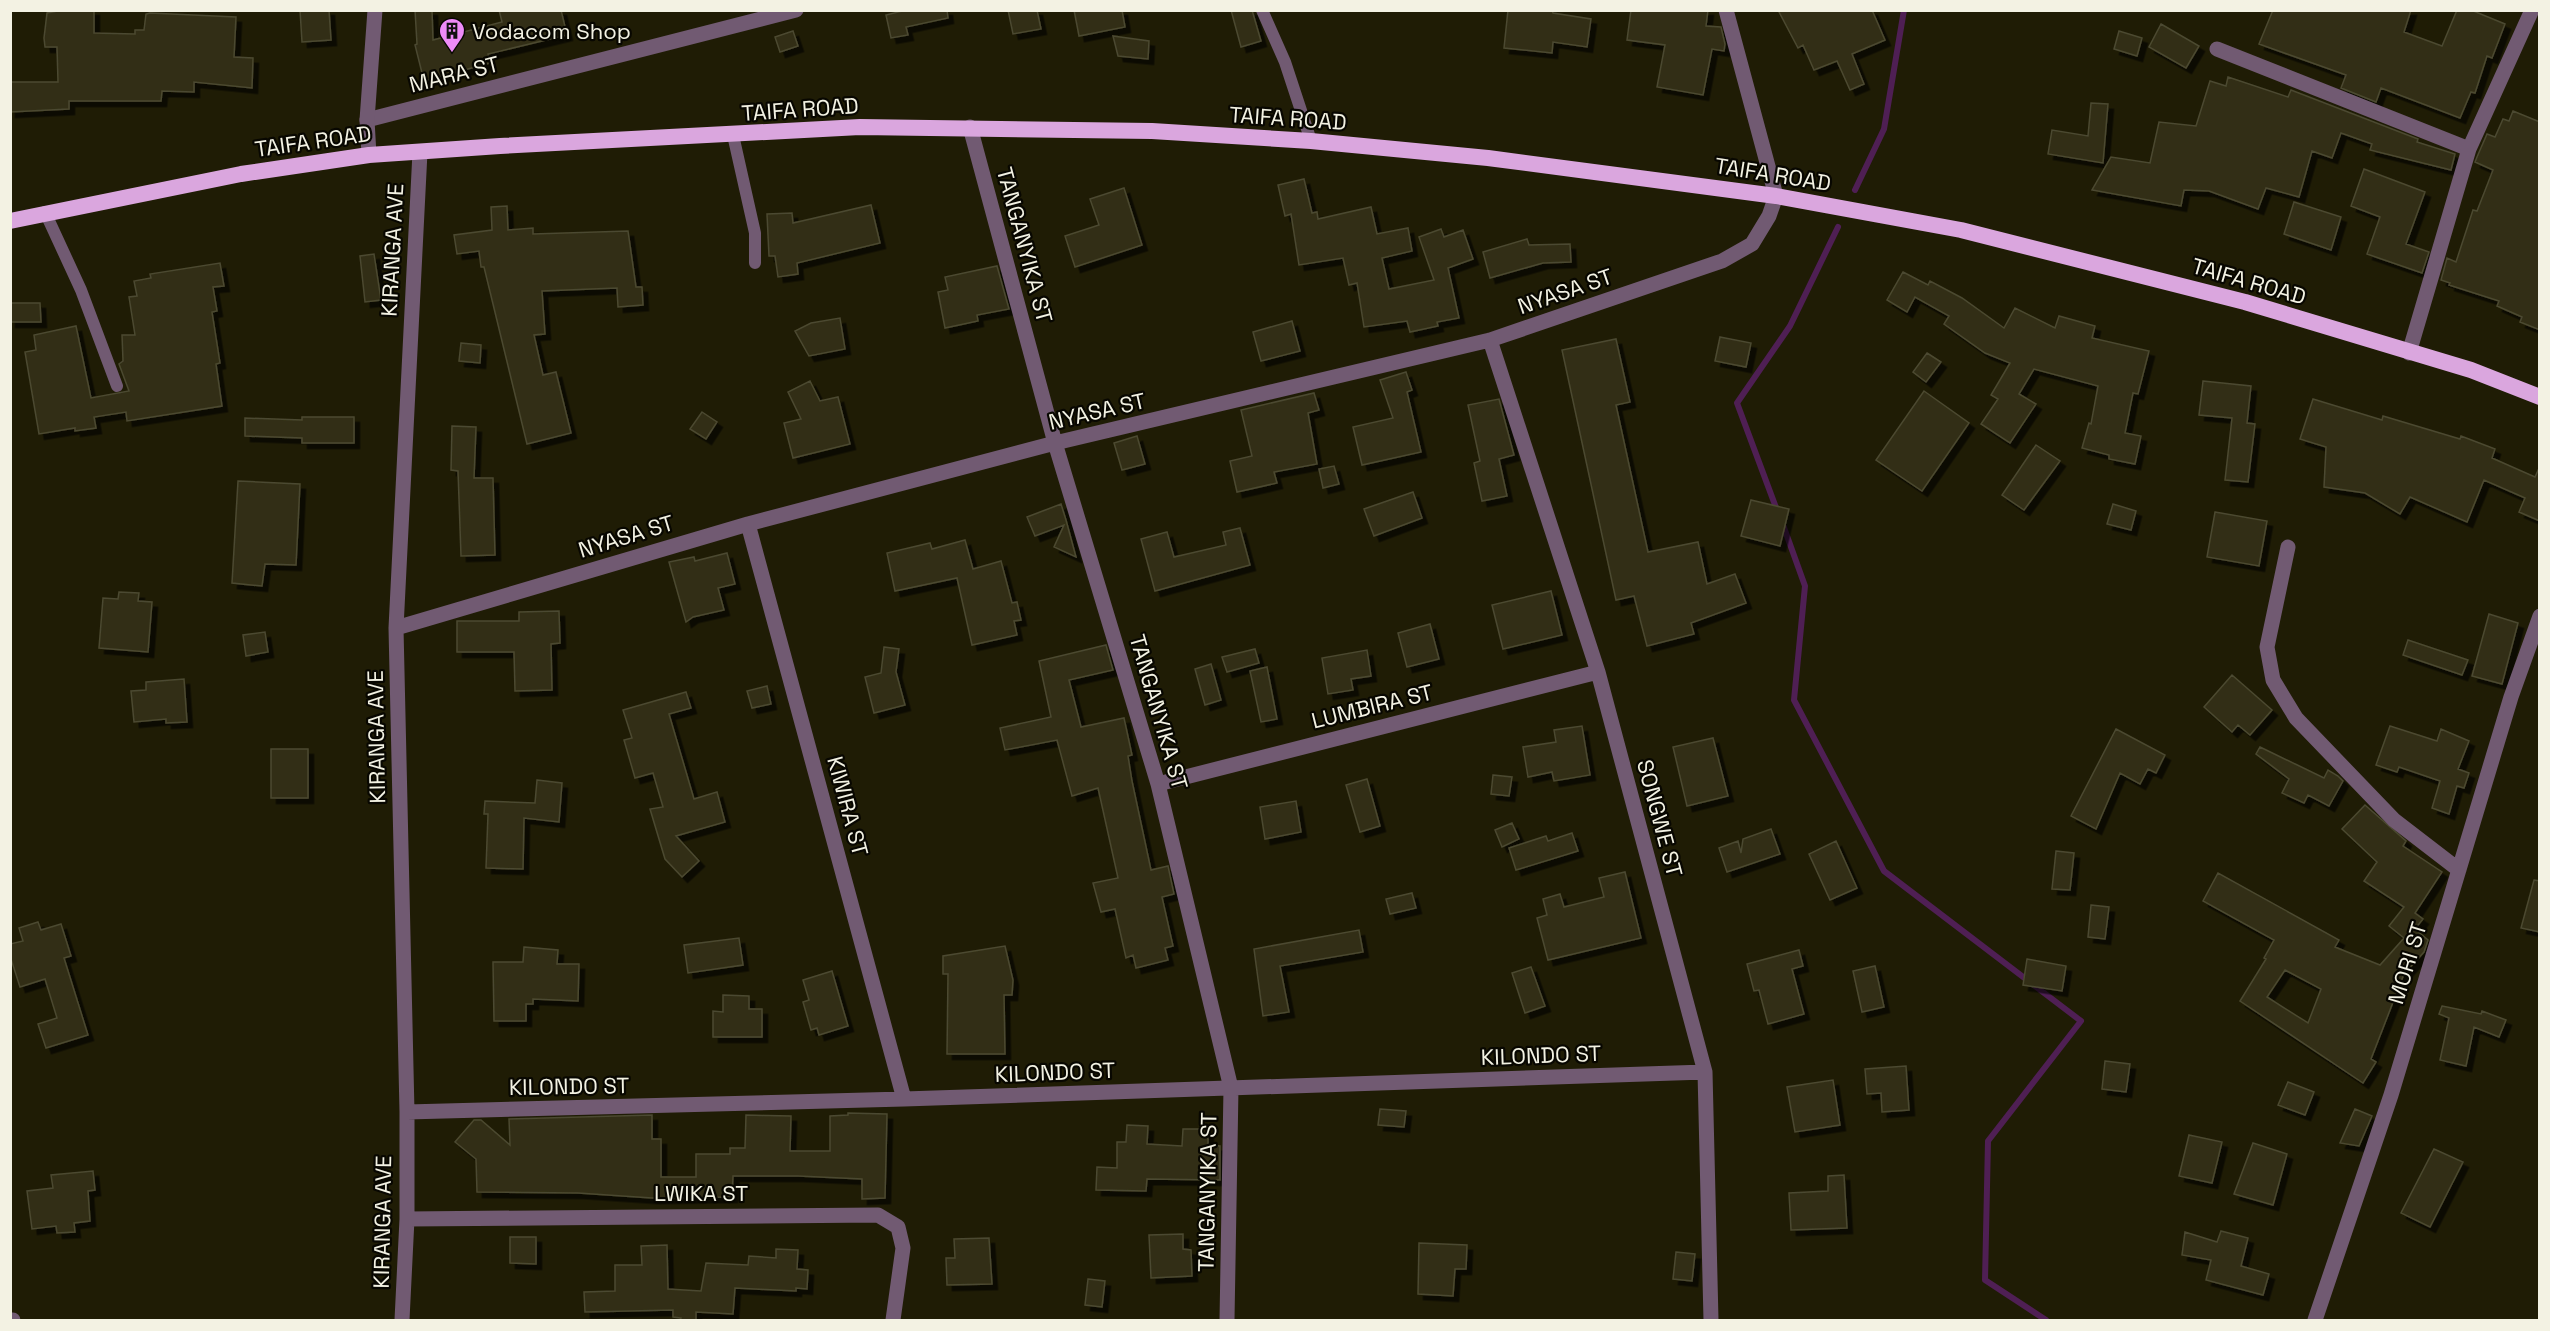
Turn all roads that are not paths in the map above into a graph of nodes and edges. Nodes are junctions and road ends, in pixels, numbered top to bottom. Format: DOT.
graph roads {
  1 [pos="375,10"];
  2 [pos="796,10"];
  3 [pos="1262,10"];
  4 [pos="1726,10"];
  5 [pos="2532,10"];
  6 [pos="2217,49"];
  7 [pos="367,120"];
  8 [pos="970,127"];
  9 [pos="733,135"];
  10 [pos="1311,141"];
  11 [pos="2469,149"];
  12 [pos="420,152"];
  13 [pos="369,155"];
  14 [pos="1776,196"];
  15 [pos="45,212"];
  16 [pos="10,221"];
  17 [pos="756,263"];
  18 [pos="1490,340"];
  19 [pos="2409,353"];
  20 [pos="117,386"];
  21 [pos="2540,397"];
  22 [pos="1055,443"];
  23 [pos="747,524"];
  24 [pos="2288,547"];
  25 [pos="2540,616"];
  26 [pos="396,628"];
  27 [pos="1598,672"];
  28 [pos="1158,784"];
  29 [pos="2458,870"];
  30 [pos="1705,1072"];
  31 [pos="1231,1088"];
  32 [pos="904,1100"];
  33 [pos="407,1112"];
  34 [pos="406,1219"];
  35 [pos="402,1320"];
  36 [pos="893,1320"];
  37 [pos="1227,1320"];
  38 [pos="1711,1320"];
  39 [pos="2315,1320"];
  1 -- 7 [label="street"];
  2 -- 7 [label="street, MARA ST"];
  3 -- 10 [label="lane"];
  4 -- 14 [label="street"];
  5 -- 11 [label="street"];
  6 -- 11 [label="street"];
  7 -- 13 [label="street"];
  8 -- 9 [label="highway, TAIFA ROAD"];
  8 -- 10 [label="highway, TAIFA ROAD"];
  8 -- 22 [label="street, TANGANYIKA ST"];
  9 -- 12 [label="highway, TAIFA ROAD"];
  9 -- 17 [label="lane"];
  10 -- 14 [label="highway, TAIFA ROAD"];
  11 -- 19 [label="street"];
  12 -- 13 [label="highway, TAIFA ROAD"];
  12 -- 26 [label="street, KIRANGA AVE"];
  13 -- 15 [label="highway, TAIFA ROAD"];
  14 -- 18 [label="street, NYASA ST"];
  14 -- 19 [label="highway, TAIFA ROAD"];
  15 -- 16 [label="highway, TAIFA ROAD"];
  15 -- 20 [label="lane"];
  18 -- 22 [label="street, NYASA ST"];
  18 -- 27 [label="street, SONGWE ST"];
  19 -- 21 [label="highway, TAIFA ROAD"];
  22 -- 23 [label="street, NYASA ST"];
  22 -- 28 [label="street, TANGANYIKA ST"];
  23 -- 26 [label="street, NYASA ST"];
  23 -- 32 [label="street, KIWIRA ST"];
  24 -- 29 [label="street"];
  25 -- 29 [label="street, MORI ST"];
  26 -- 33 [label="street, KIRANGA AVE"];
  27 -- 28 [label="street, LUMBIRA ST"];
  27 -- 30 [label="street, SONGWE ST"];
  28 -- 31 [label="street, TANGANYIKA ST"];
  29 -- 39 [label="street, MORI ST"];
  30 -- 31 [label="street, KILONDO ST"];
  30 -- 38 [label="street, SONGWE ST"];
  31 -- 32 [label="street, KILONDO ST"];
  31 -- 37 [label="street, TANGANYIKA ST"];
  32 -- 33 [label="street, KILONDO ST"];
  33 -- 34 [label="street, KIRANGA AVE"];
  34 -- 35 [label="street, KIRANGA AVE"];
  34 -- 36 [label="street, LWIKA ST"];
}
